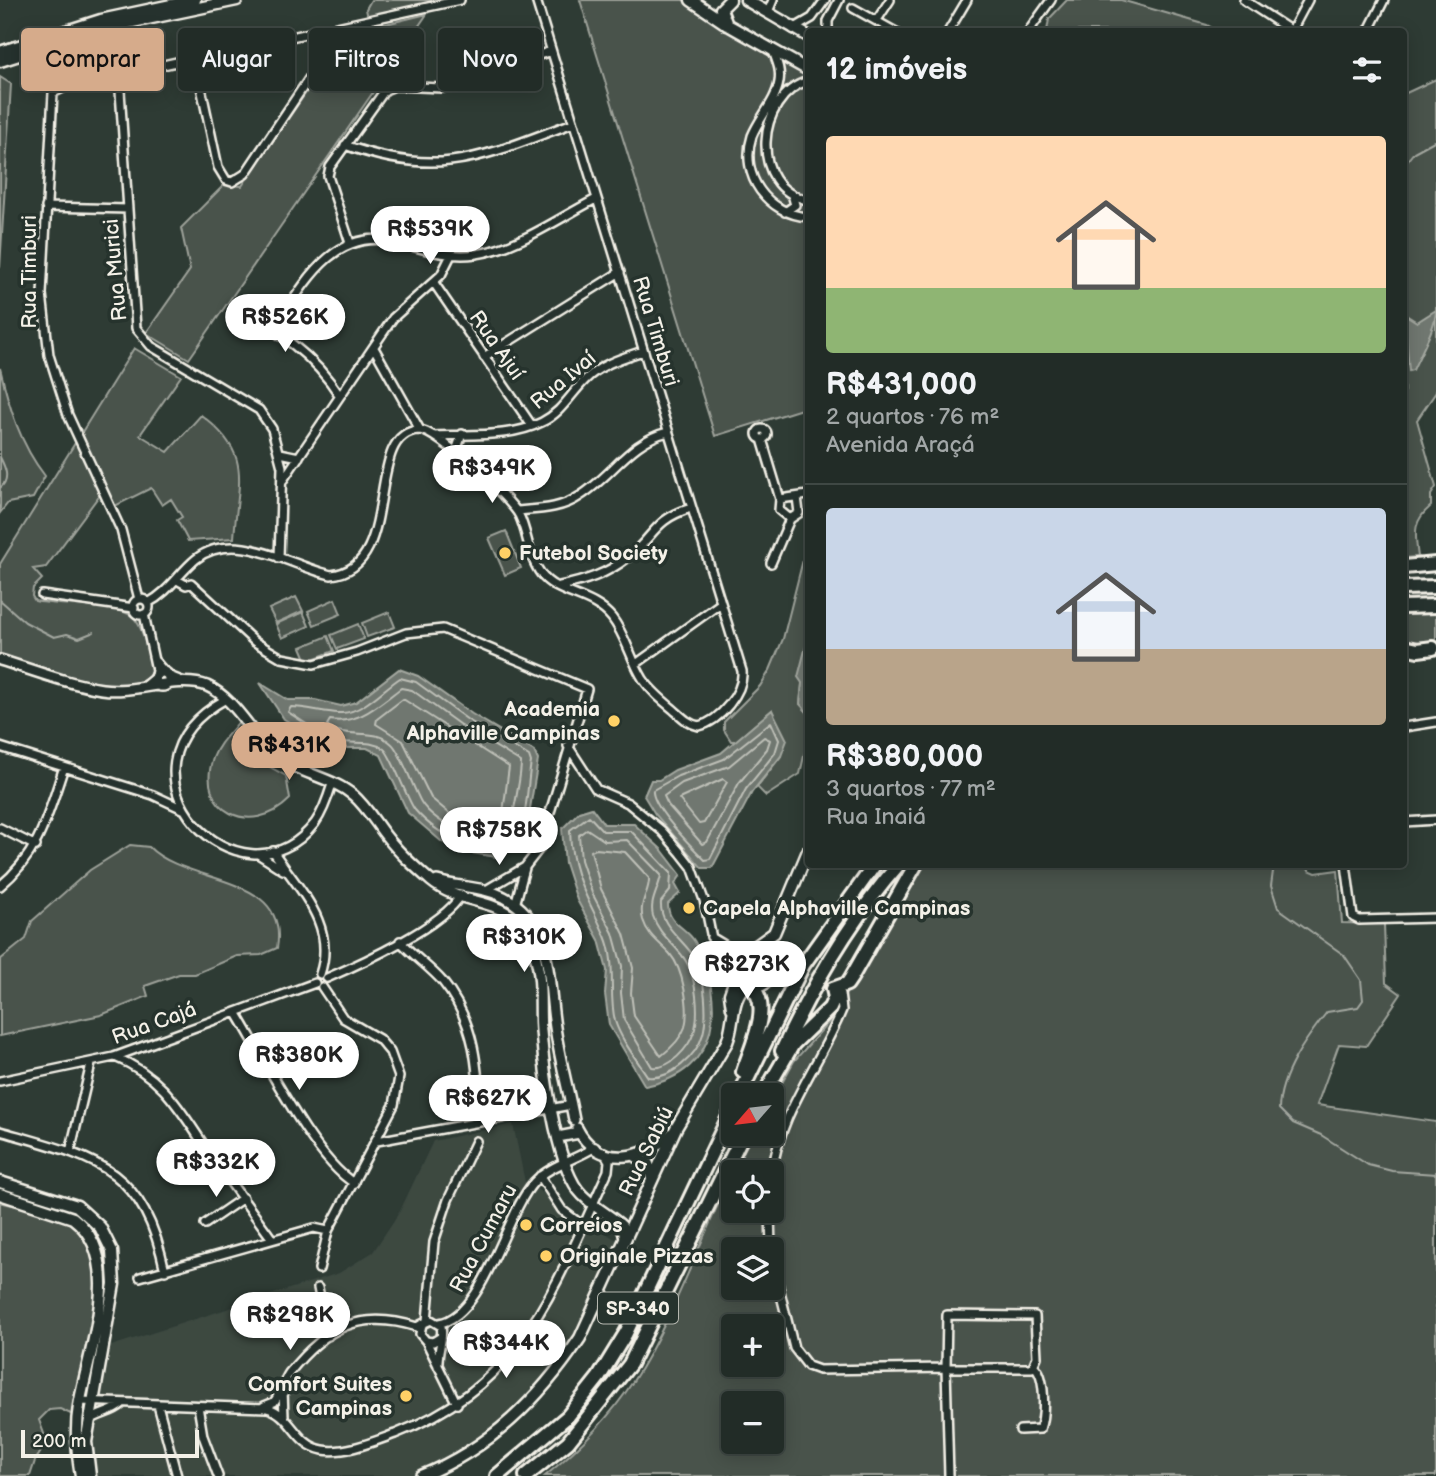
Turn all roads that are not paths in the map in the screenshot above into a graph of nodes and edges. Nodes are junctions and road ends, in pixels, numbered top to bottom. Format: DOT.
graph roads {
  1 [pos="195,0"];
  2 [pos="237,0"];
  3 [pos="460,0"];
  4 [pos="536,0"];
  5 [pos="691,0"];
  6 [pos="730,0"];
  7 [pos="773,0"];
  8 [pos="825,0"];
  9 [pos="839,0"];
  10 [pos="890,0"];
  11 [pos="967,0"];
  12 [pos="1051,0"];
  13 [pos="1244,0"];
  14 [pos="1308,0"];
  15 [pos="1384,0"];
  16 [pos="752,1"];
  17 [pos="853,8"];
  18 [pos="768,12"];
  19 [pos="877,20"];
  20 [pos="728,25"];
  21 [pos="343,28"];
  22 [pos="828,28"];
  23 [pos="890,28"];
  24 [pos="950,28"];
  25 [pos="1031,28"];
  26 [pos="1287,28"];
  27 [pos="1294,28"];
  28 [pos="1370,28"];
  29 [pos="793,29"];
  30 [pos="805,35"];
  31 [pos="773,50"];
  32 [pos="551,51"];
  33 [pos="0,52"];
  34 [pos="0,61"];
  35 [pos="805,68"];
  36 [pos="309,78"];
  37 [pos="805,82"];
  38 [pos="57,91"];
  39 [pos="120,91"];
  40 [pos="202,91"];
  41 [pos="573,123"];
  42 [pos="753,134"];
  43 [pos="766,138"];
  44 [pos="345,145"];
  45 [pos="750,152"];
  46 [pos="766,155"];
  47 [pos="792,194"];
  48 [pos="596,199"];
  49 [pos="805,201"];
  50 [pos="46,207"];
  51 [pos="128,209"];
  52 [pos="785,212"];
  53 [pos="805,216"];
  54 [pos="350,243"];
  55 [pos="451,256"];
  56 [pos="620,272"];
  57 [pos="434,282"];
  58 [pos="236,309"];
  59 [pos="274,330"];
  60 [pos="374,348"];
  61 [pos="643,351"];
  62 [pos="484,357"];
  63 [pos="340,396"];
  64 [pos="532,426"];
  65 [pos="419,430"];
  66 [pos="668,432"];
  67 [pos="462,434"];
  68 [pos="435,436"];
  69 [pos="762,439"];
  70 [pos="280,453"];
  71 [pos="456,454"];
  72 [pos="299,457"];
  73 [pos="282,481"];
  74 [pos="805,496"];
  75 [pos="797,497"];
  76 [pos="780,499"];
  77 [pos="691,508"];
  78 [pos="517,511"];
  79 [pos="790,519"];
  80 [pos="279,558"];
  81 [pos="771,563"];
  82 [pos="1436,564"];
  83 [pos="1407,566"];
  84 [pos="186,570"];
  85 [pos="593,578"];
  86 [pos="177,580"];
  87 [pos="191,583"];
  88 [pos="558,586"];
  89 [pos="1436,587"];
  90 [pos="1407,588"];
  91 [pos="42,595"];
  92 [pos="590,598"];
  93 [pos="139,599"];
  94 [pos="148,603"];
  95 [pos="721,603"];
  96 [pos="1436,606"];
  97 [pos="1407,607"];
  98 [pos="134,608"];
  99 [pos="144,614"];
  100 [pos="1407,648"];
  101 [pos="1435,648"];
  102 [pos="0,660"];
  103 [pos="155,661"];
  104 [pos="636,664"];
  105 [pos="167,675"];
  106 [pos="155,677"];
  107 [pos="189,683"];
  108 [pos="163,686"];
  109 [pos="136,690"];
  110 [pos="226,699"];
  111 [pos="1436,722"];
  112 [pos="1407,727"];
  113 [pos="568,746"];
  114 [pos="0,747"];
  115 [pos="64,767"];
  116 [pos="332,784"];
  117 [pos="153,795"];
  118 [pos="177,797"];
  119 [pos="183,809"];
  120 [pos="1436,820"];
  121 [pos="1407,822"];
  122 [pos="0,828"];
  123 [pos="36,846"];
  124 [pos="273,851"];
  125 [pos="258,854"];
  126 [pos="805,858"];
  127 [pos="525,867"];
  128 [pos="872,868"];
  129 [pos="896,868"];
  130 [pos="914,868"];
  131 [pos="1346,868"];
  132 [pos="418,869"];
  133 [pos="286,872"];
  134 [pos="512,875"];
  135 [pos="520,881"];
  136 [pos="0,886"];
  137 [pos="468,886"];
  138 [pos="486,890"];
  139 [pos="461,895"];
  140 [pos="515,905"];
  141 [pos="507,912"];
  142 [pos="1436,918"];
  143 [pos="710,937"];
  144 [pos="400,941"];
  145 [pos="731,950"];
  146 [pos="747,952"];
  147 [pos="762,952"];
  148 [pos="726,957"];
  149 [pos="736,972"];
  150 [pos="324,976"];
  151 [pos="771,976"];
  152 [pos="318,985"];
  153 [pos="748,985"];
  154 [pos="830,987"];
  155 [pos="236,1012"];
  156 [pos="734,1019"];
  157 [pos="140,1046"];
  158 [pos="114,1057"];
  159 [pos="91,1064"];
  160 [pos="137,1066"];
  161 [pos="0,1081"];
  162 [pos="739,1083"];
  163 [pos="742,1083"];
  164 [pos="768,1083"];
  165 [pos="770,1083"];
  166 [pos="571,1105"];
  167 [pos="553,1108"];
  168 [pos="480,1122"];
  169 [pos="577,1127"];
  170 [pos="676,1128"];
  171 [pos="383,1129"];
  172 [pos="0,1131"];
  173 [pos="721,1131"];
  174 [pos="721,1135"];
  175 [pos="558,1137"];
  176 [pos="400,1139"];
  177 [pos="475,1141"];
  178 [pos="377,1142"];
  179 [pos="737,1146"];
  180 [pos="599,1149"];
  181 [pos="70,1152"];
  182 [pos="636,1156"];
  183 [pos="773,1160"];
  184 [pos="564,1163"];
  185 [pos="708,1164"];
  186 [pos="540,1177"];
  187 [pos="0,1182"];
  188 [pos="354,1183"];
  189 [pos="651,1183"];
  190 [pos="0,1194"];
  191 [pos="243,1198"];
  192 [pos="592,1206"];
  193 [pos="639,1208"];
  194 [pos="606,1215"];
  195 [pos="205,1224"];
  196 [pos="582,1225"];
  197 [pos="328,1231"];
  198 [pos="107,1238"];
  199 [pos="625,1238"];
  200 [pos="272,1239"];
  201 [pos="96,1243"];
  202 [pos="318,1269"];
  203 [pos="165,1271"];
  204 [pos="139,1277"];
  205 [pos="318,1288"];
  206 [pos="782,1300"];
  207 [pos="398,1321"];
  208 [pos="431,1322"];
  209 [pos="328,1336"];
  210 [pos="441,1337"];
  211 [pos="424,1339"];
  212 [pos="438,1366"];
  213 [pos="1034,1366"];
  214 [pos="946,1368"];
  215 [pos="283,1387"];
  216 [pos="85,1401"];
  217 [pos="121,1404"];
  218 [pos="457,1404"];
  219 [pos="158,1405"];
  220 [pos="198,1406"];
  221 [pos="260,1407"];
  222 [pos="285,1418"];
  223 [pos="88,1423"];
  224 [pos="1020,1430"];
  225 [pos="81,1476"];
  226 [pos="90,1476"];
  227 [pos="177,1476"];
  228 [pos="218,1476"];
  229 [pos="421,1476"];
  230 [pos="497,1476"];
  231 [pos="526,1476"];
  232 [pos="949,1476"];
  1 -- 33 [label="main road"];
  2 -- 34 [label="main road"];
  3 -- 21 [label="street, Rua Timburi"];
  4 -- 32 [label="street, Rua Timburi"];
  5 -- 20 [label="main road"];
  6 -- 20 [label="main road"];
  7 -- 18 [label="street"];
  8 -- 29 [label="street"];
  9 -- 22 [label="street"];
  10 -- 19 [label="street"];
  11 -- 24 [label="street"];
  12 -- 25 [label="street"];
  13 -- 26 [label="street"];
  14 -- 27 [label="street"];
  15 -- 28 [label="street"];
  16 -- 18 [label="main road"];
  17 -- 19 [label="street"];
  18 -- 29 [label="main road"];
  19 -- 23 [label="street"];
  20 -- 31 [label="main road"];
  29 -- 30 [label="main road"];
  31 -- 35 [label="main road"];
  31 -- 42 [label="street"];
  32 -- 41 [label="street, Rua Timburi"];
  32 -- 44 [label="street"];
  36 -- 40 [label="street"];
  37 -- 43 [label="street"];
  38 -- 50 [label="street, Rua Timburi"];
  39 -- 51 [label="street, Rua Murici"];
  41 -- 44 [label="street"];
  41 -- 48 [label="street, Rua Timburi"];
  42 -- 43 [label="street"];
  42 -- 45 [label="street"];
  43 -- 46 [label="street"];
  44 -- 54 [label="street"];
  45 -- 46 [label="street"];
  45 -- 52 [label="street"];
  46 -- 47 [label="street"];
  47 -- 49 [label="street"];
  47 -- 52 [label="street"];
  48 -- 55 [label="street"];
  48 -- 56 [label="street, Rua Timburi"];
  50 -- 51 [label="street"];
  50 -- 93 [label="street, Rua Timburi"];
  51 -- 70 [label="street, Rua Murici"];
  52 -- 53 [label="street"];
  54 -- 55 [label="street"];
  54 -- 59 [label="street"];
  55 -- 57 [label="street"];
  56 -- 61 [label="street, Rua Timburi"];
  56 -- 62 [label="street"];
  57 -- 60 [label="street"];
  57 -- 62 [label="street, Rua Ajuí"];
  58 -- 59 [label="street"];
  59 -- 63 [label="street"];
  60 -- 63 [label="street"];
  60 -- 65 [label="street"];
  61 -- 64 [label="street, Rua Ivaí"];
  61 -- 66 [label="street, Rua Timburi"];
  62 -- 64 [label="street, Rua Ajuí"];
  63 -- 72 [label="street"];
  64 -- 67 [label="street, Rua Ivaí"];
  65 -- 68 [label="street"];
  65 -- 80 [label="street"];
  66 -- 77 [label="street, Rua Timburi"];
  66 -- 78 [label="street"];
  67 -- 68 [label="street, Rua Ivaí"];
  67 -- 71 [label="street"];
  68 -- 71 [label="street"];
  69 -- 76 [label="street"];
  70 -- 72 [label="street"];
  70 -- 73 [label="street, Rua Murici"];
  71 -- 78 [label="street"];
  72 -- 73 [label="street"];
  73 -- 80 [label="street, Rua Murici"];
  74 -- 75 [label="street"];
  75 -- 76 [label="street"];
  75 -- 79 [label="street"];
  76 -- 79 [label="street"];
  77 -- 85 [label="street"];
  77 -- 95 [label="street, Rua Timburi"];
  78 -- 88 [label="street"];
  79 -- 81 [label="street"];
  80 -- 84 [label="street"];
  82 -- 83 [label="highway"];
  84 -- 86 [label="street"];
  84 -- 87 [label="street"];
  85 -- 88 [label="street"];
  85 -- 92 [label="street"];
  86 -- 87 [label="street"];
  86 -- 94 [label="street"];
  87 -- 113 [label="street"];
  88 -- 92 [label="street"];
  89 -- 90 [label="highway"];
  91 -- 98 [label="street"];
  92 -- 104 [label="street"];
  93 -- 94 [label="street"];
  93 -- 98 [label="street"];
  94 -- 99 [label="street"];
  95 -- 104 [label="street"];
  95 -- 104 [label="street, Rua Timburi"];
  96 -- 97 [label="highway"];
  98 -- 99 [label="street"];
  99 -- 103 [label="street"];
  100 -- 101 [label="highway"];
  102 -- 109 [label="street"];
  103 -- 105 [label="street"];
  103 -- 106 [label="street"];
  105 -- 106 [label="street"];
  105 -- 107 [label="street"];
  105 -- 108 [label="street"];
  106 -- 108 [label="street"];
  106 -- 109 [label="street"];
  107 -- 108 [label="street"];
  107 -- 110 [label="street"];
  108 -- 109 [label="street"];
  110 -- 116 [label="street"];
  110 -- 118 [label="street"];
  111 -- 112 [label="street"];
  113 -- 127 [label="street"];
  113 -- 143 [label="street"];
  114 -- 115 [label="street"];
  115 -- 117 [label="street"];
  115 -- 123 [label="street"];
  116 -- 124 [label="street"];
  116 -- 132 [label="street"];
  117 -- 118 [label="street"];
  117 -- 119 [label="street"];
  118 -- 119 [label="street"];
  119 -- 125 [label="street"];
  120 -- 121 [label="street"];
  122 -- 123 [label="street"];
  123 -- 136 [label="street"];
  124 -- 125 [label="street"];
  124 -- 133 [label="street"];
  125 -- 133 [label="street"];
  126 -- 146 [label="main road"];
  127 -- 134 [label="street"];
  127 -- 135 [label="street"];
  128 -- 163 [label="highway"];
  129 -- 164 [label="highway"];
  130 -- 154 [label="highway"];
  131 -- 142 [label="street"];
  132 -- 137 [label="street"];
  132 -- 139 [label="street"];
  133 -- 150 [label="street"];
  134 -- 135 [label="street"];
  134 -- 138 [label="street"];
  135 -- 140 [label="street"];
  137 -- 138 [label="street"];
  137 -- 139 [label="street"];
  138 -- 140 [label="street"];
  139 -- 141 [label="street"];
  139 -- 144 [label="street"];
  140 -- 141 [label="street"];
  140 -- 166 [label="street"];
  141 -- 167 [label="street"];
  143 -- 145 [label="street"];
  143 -- 148 [label="street"];
  144 -- 150 [label="street"];
  144 -- 168 [label="street"];
  145 -- 146 [label="street"];
  145 -- 148 [label="street"];
  146 -- 147 [label="main road"];
  146 -- 149 [label="main road"];
  147 -- 151 [label="main road"];
  147 -- 151 [label="main road"];
  148 -- 149 [label="street"];
  149 -- 153 [label="main road"];
  149 -- 156 [label="main road, Rua Sabiú"];
  150 -- 152 [label="street"];
  151 -- 153 [label="main road"];
  152 -- 155 [label="street, Rua Cajá"];
  152 -- 171 [label="street"];
  153 -- 156 [label="main road, Rua Sabiú"];
  153 -- 162 [label="highway"];
  154 -- 165 [label="highway"];
  154 -- 183 [label="street"];
  155 -- 157 [label="street, Rua Cajá"];
  155 -- 188 [label="street"];
  156 -- 170 [label="main road, Rua Sabiú"];
  157 -- 158 [label="street, Rua Cajá"];
  157 -- 160 [label="street"];
  158 -- 159 [label="street, Rua Cajá"];
  158 -- 160 [label="street"];
  159 -- 161 [label="street, Rua Cajá"];
  159 -- 181 [label="street"];
  160 -- 191 [label="street"];
  166 -- 167 [label="street"];
  166 -- 169 [label="street"];
  167 -- 168 [label="street"];
  167 -- 175 [label="street"];
  168 -- 176 [label="street"];
  169 -- 175 [label="street"];
  169 -- 180 [label="street"];
  170 -- 182 [label="street"];
  170 -- 189 [label="main road, Rua Sabiú"];
  171 -- 176 [label="street"];
  171 -- 178 [label="street"];
  172 -- 181 [label="street"];
  173 -- 185 [label="highway"];
  174 -- 185 [label="highway, SP-340"];
  175 -- 184 [label="street"];
  176 -- 178 [label="street"];
  177 -- 208 [label="street"];
  178 -- 188 [label="street"];
  179 -- 231 [label="highway, SP-340"];
  180 -- 182 [label="street"];
  180 -- 184 [label="street, Rua Cumaru"];
  180 -- 192 [label="street"];
  181 -- 203 [label="street"];
  182 -- 189 [label="main road"];
  184 -- 186 [label="street, Rua Cumaru"];
  184 -- 192 [label="street"];
  185 -- 230 [label="highway, SP-340"];
  186 -- 196 [label="street"];
  186 -- 208 [label="street, Rua Cumaru"];
  187 -- 198 [label="main road"];
  188 -- 197 [label="street"];
  189 -- 193 [label="main road, Rua Sabiú"];
  190 -- 201 [label="main road"];
  191 -- 195 [label="street"];
  191 -- 200 [label="street"];
  192 -- 194 [label="street"];
  192 -- 196 [label="street"];
  193 -- 194 [label="street"];
  193 -- 199 [label="main road, Rua Sabiú"];
  194 -- 199 [label="street"];
  196 -- 218 [label="street"];
  197 -- 200 [label="street"];
  197 -- 202 [label="street"];
  198 -- 201 [label="main road"];
  198 -- 216 [label="main road"];
  199 -- 229 [label="main road, Rua Sabiú"];
  200 -- 203 [label="street"];
  201 -- 216 [label="main road"];
  203 -- 204 [label="street"];
  205 -- 209 [label="street"];
  206 -- 214 [label="street"];
  207 -- 208 [label="street"];
  207 -- 209 [label="street"];
  207 -- 211 [label="street"];
  208 -- 210 [label="street"];
  208 -- 211 [label="street"];
  209 -- 215 [label="street"];
  210 -- 211 [label="street"];
  210 -- 212 [label="street"];
  211 -- 212 [label="street"];
  212 -- 218 [label="street"];
  213 -- 214 [label="street"];
  213 -- 214 [label="street"];
  213 -- 224 [label="street"];
  214 -- 232 [label="street"];
  215 -- 221 [label="street"];
  215 -- 222 [label="street"];
  216 -- 217 [label="street"];
  216 -- 223 [label="main road"];
  216 -- 225 [label="main road"];
  217 -- 219 [label="street"];
  217 -- 223 [label="street"];
  218 -- 222 [label="street"];
  219 -- 220 [label="street"];
  219 -- 227 [label="street"];
  220 -- 221 [label="street"];
  220 -- 228 [label="street"];
  221 -- 222 [label="street"];
  223 -- 226 [label="main road"];
}
